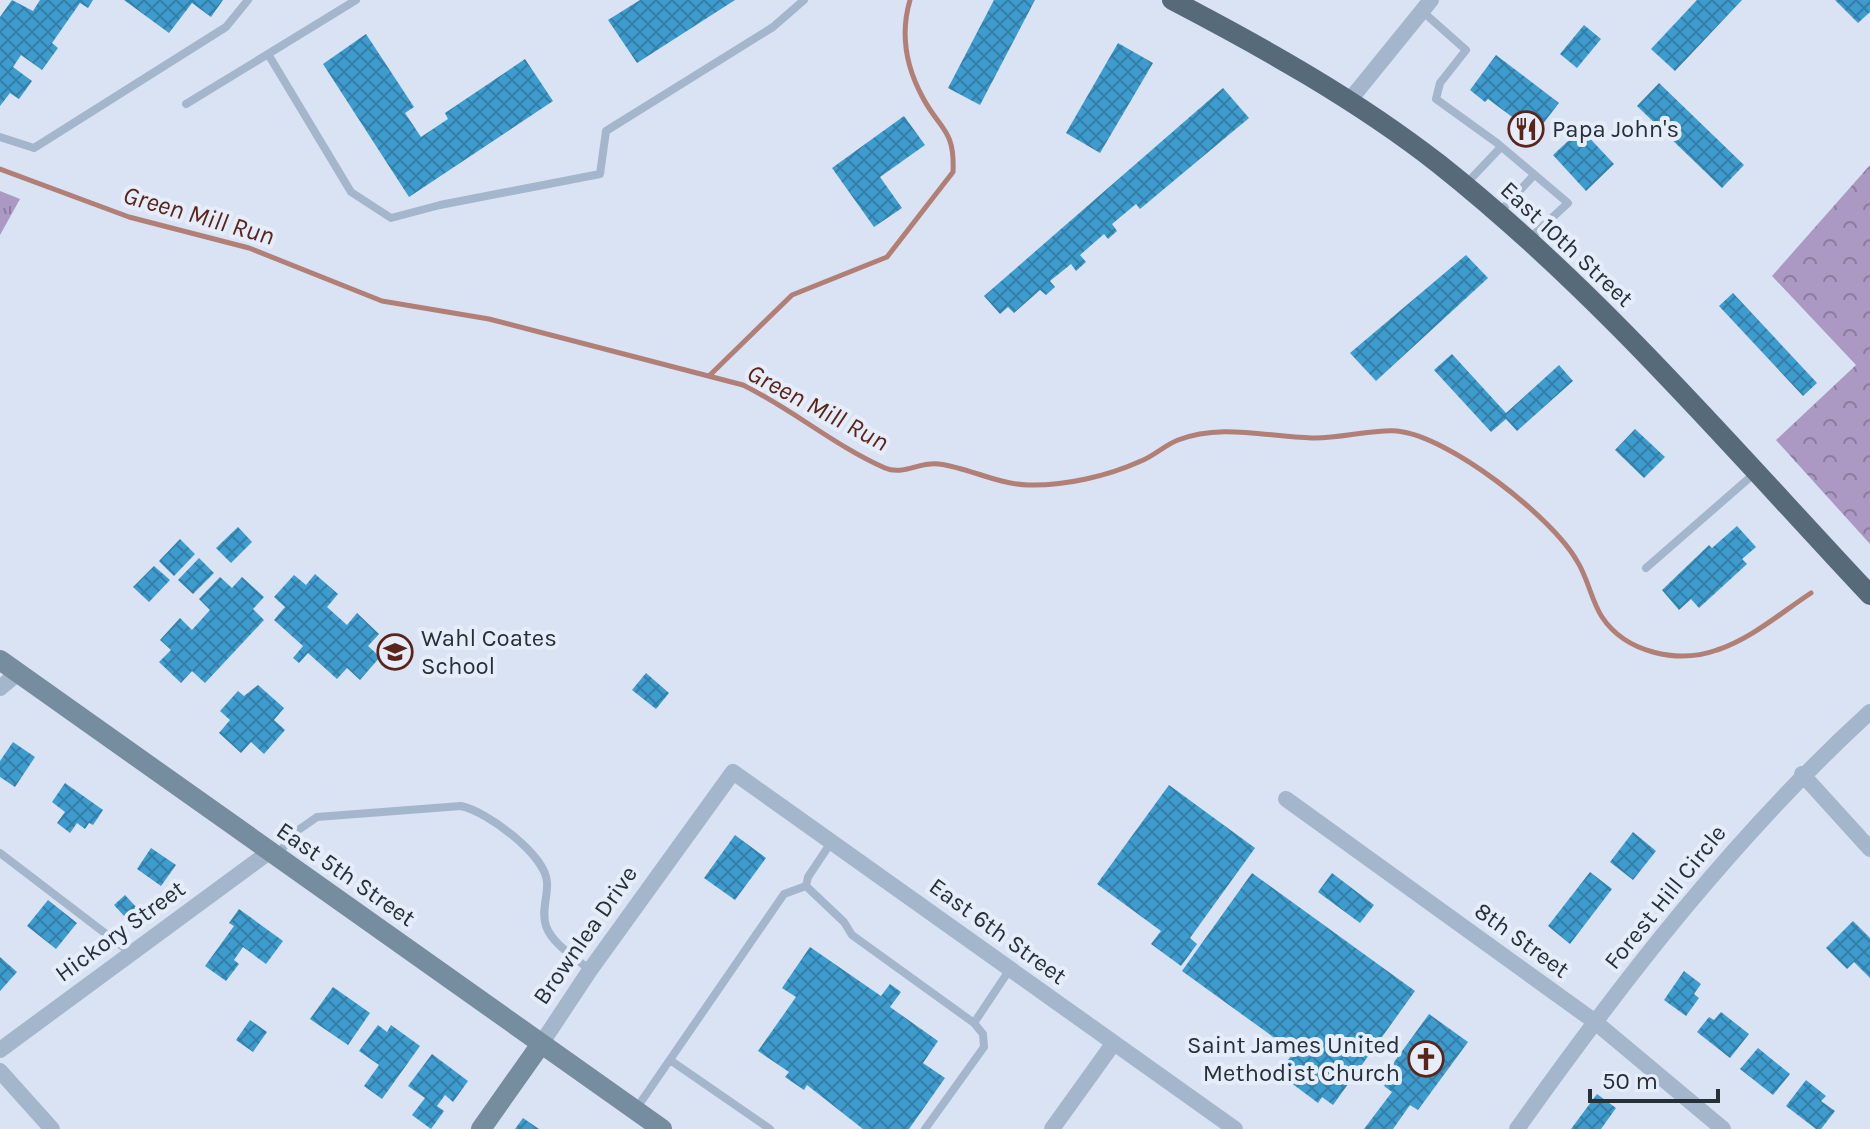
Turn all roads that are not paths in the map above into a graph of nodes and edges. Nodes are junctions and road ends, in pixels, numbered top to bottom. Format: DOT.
graph roads {
  1 [pos="248,0"];
  2 [pos="356,0"];
  3 [pos="804,0"];
  4 [pos="1172,0"];
  5 [pos="1427,5"];
  6 [pos="268,54"];
  7 [pos="1349,101"];
  8 [pos="186,104"];
  9 [pos="0,137"];
  10 [pos="1501,147"];
  11 [pos="1534,175"];
  12 [pos="1465,185"];
  13 [pos="1498,214"];
  14 [pos="1529,240"];
  15 [pos="1756,473"];
  16 [pos="1646,568"];
  17 [pos="1870,595"];
  18 [pos="0,660"];
  19 [pos="18,673"];
  20 [pos="0,688"];
  21 [pos="1870,712"];
  22 [pos="733,772"];
  23 [pos="1802,774"];
  24 [pos="1286,799"];
  25 [pos="833,841"];
  26 [pos="1870,849"];
  27 [pos="0,853"];
  28 [pos="272,854"];
  29 [pos="806,886"];
  30 [pos="131,953"];
  31 [pos="1010,969"];
  32 [pos="590,970"];
  33 [pos="1594,1021"];
  34 [pos="974,1023"];
  35 [pos="541,1044"];
  36 [pos="1113,1044"];
  37 [pos="0,1050"];
  38 [pos="670,1060"];
  39 [pos="0,1071"];
  40 [pos="635,1110"];
  41 [pos="52,1129"];
  42 [pos="481,1129"];
  43 [pos="662,1129"];
  44 [pos="770,1129"];
  45 [pos="925,1129"];
  46 [pos="1052,1129"];
  47 [pos="1235,1129"];
  48 [pos="1517,1129"];
  49 [pos="1723,1129"];
  1 -- 9 [label="lane"];
  2 -- 6 [label="lane"];
  3 -- 6 [label="lane"];
  4 -- 7 [label="main road, East 10th Street"];
  5 -- 7 [label="street"];
  5 -- 10 [label="lane"];
  6 -- 8 [label="lane"];
  7 -- 12 [label="main road, East 10th Street"];
  10 -- 11 [label="lane"];
  10 -- 12 [label="lane"];
  11 -- 13 [label="lane"];
  11 -- 14 [label="lane"];
  12 -- 13 [label="main road, East 10th Street"];
  13 -- 14 [label="main road, East 10th Street"];
  14 -- 15 [label="main road, East 10th Street"];
  15 -- 16 [label="lane"];
  15 -- 17 [label="main road, East 10th Street"];
  18 -- 19 [label="main road, East 5th Street"];
  19 -- 20 [label="street"];
  19 -- 28 [label="main road, East 5th Street"];
  21 -- 23 [label="street, Forest Hill Circle"];
  22 -- 25 [label="street, East 6th Street"];
  22 -- 32 [label="street, Brownlea Drive"];
  23 -- 26 [label="street"];
  23 -- 33 [label="street, Forest Hill Circle"];
  24 -- 33 [label="street, 8th Street"];
  25 -- 29 [label="lane"];
  25 -- 31 [label="street, East 6th Street"];
  27 -- 30 [label="lane"];
  28 -- 30 [label="street, Hickory Street"];
  28 -- 32 [label="lane"];
  28 -- 35 [label="main road, East 5th Street"];
  29 -- 34 [label="lane"];
  29 -- 38 [label="lane"];
  30 -- 37 [label="street, Hickory Street"];
  31 -- 34 [label="lane"];
  31 -- 36 [label="street, East 6th Street"];
  32 -- 35 [label="street, Brownlea Drive"];
  33 -- 48 [label="street, Forest Hill Circle"];
  33 -- 49 [label="street, 8th Street"];
  34 -- 45 [label="lane"];
  35 -- 40 [label="main road, East 5th Street"];
  35 -- 42 [label="main road, Brownlea Drive"];
  36 -- 46 [label="street"];
  36 -- 47 [label="street, East 6th Street"];
  38 -- 40 [label="lane"];
  38 -- 44 [label="lane"];
  39 -- 41 [label="street"];
  40 -- 43 [label="main road, East 5th Street"];
}
